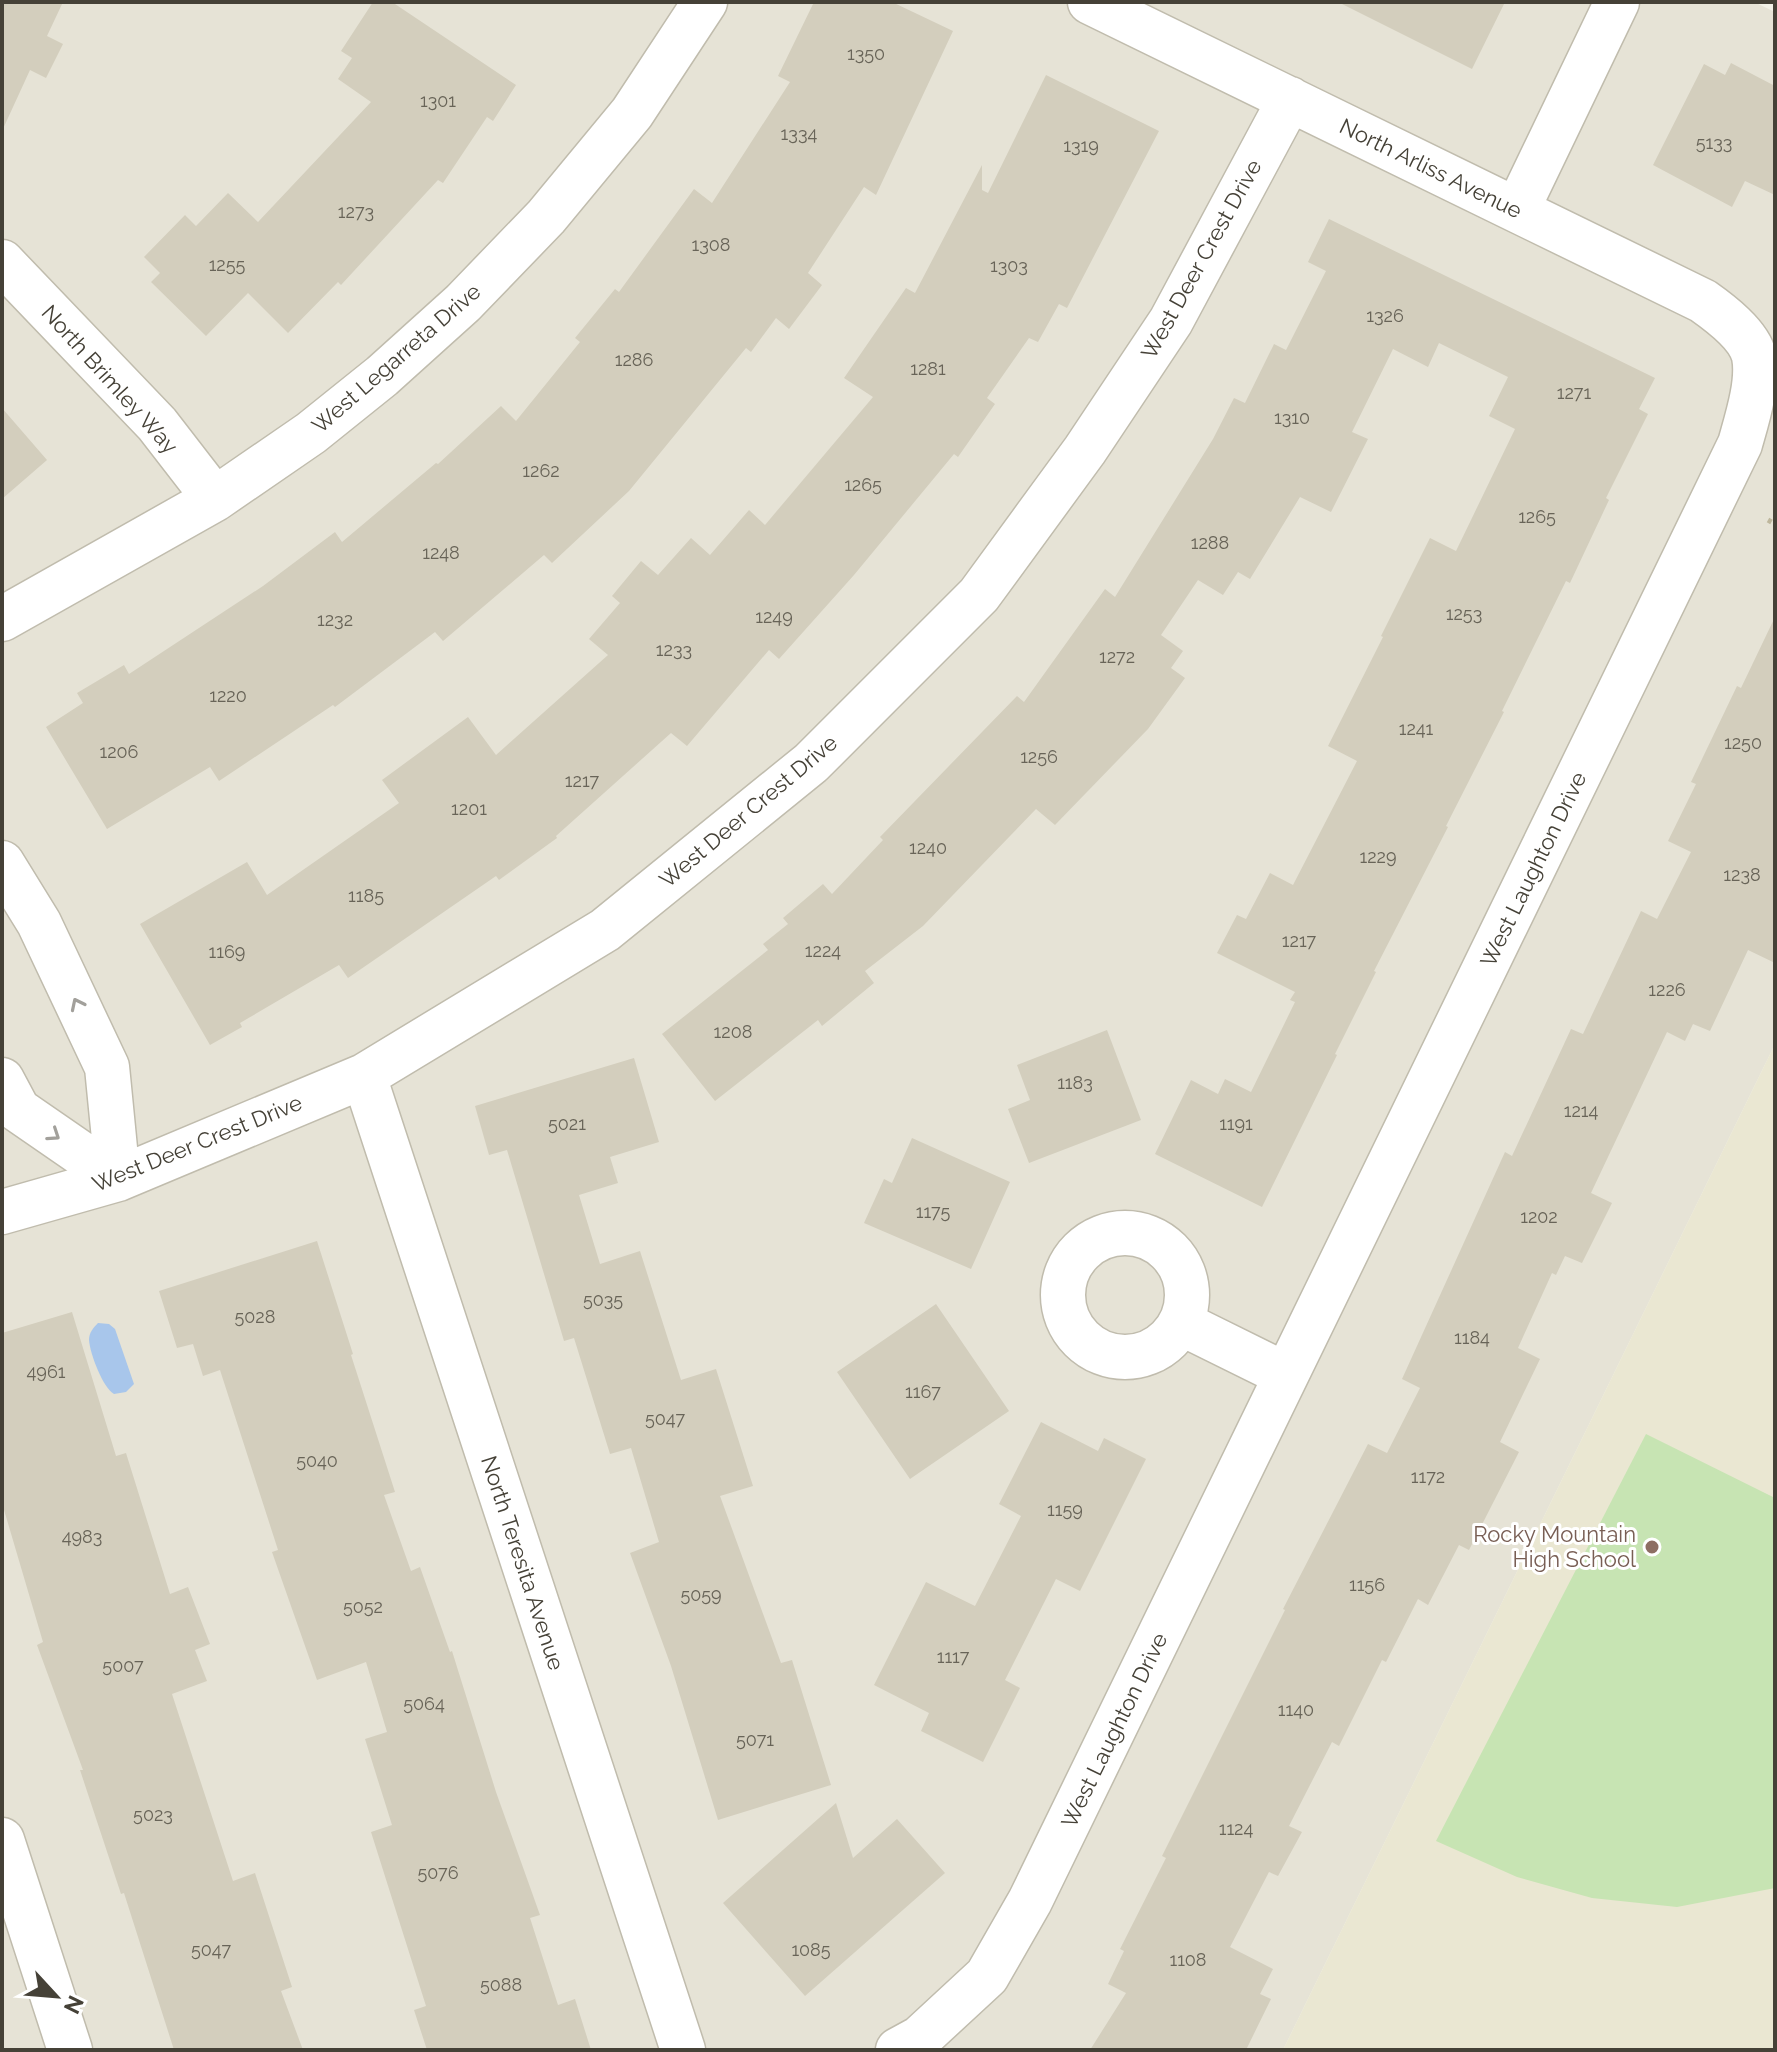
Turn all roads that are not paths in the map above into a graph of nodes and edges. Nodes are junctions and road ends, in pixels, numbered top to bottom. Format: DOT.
graph roads {
  1 [pos="705,2"];
  2 [pos="1090,2"];
  3 [pos="1617,2"];
  4 [pos="1290,99"];
  5 [pos="1517,210"];
  6 [pos="2,262"];
  7 [pos="1754,355"];
  8 [pos="215,499"];
  9 [pos="2,619"];
  10 [pos="2,863"];
  11 [pos="364,1076"];
  12 [pos="2,1080"];
  13 [pos="118,1179"];
  14 [pos="2,1212"];
  15 [pos="1181,1323"];
  16 [pos="1286,1375"];
  17 [pos="2,1840"];
  18 [pos="70,2050"];
  19 [pos="683,2050"];
  20 [pos="898,2050"];
  1 -- 8 [label="street, West Legarreta Drive"];
  2 -- 4 [label="street, North Arliss Avenue"];
  3 -- 5 [label="street"];
  4 -- 5 [label="street, North Arliss Avenue"];
  4 -- 11 [label="street, West Deer Crest Drive"];
  5 -- 7 [label="street, North Arliss Avenue"];
  6 -- 8 [label="street, North Brimley Way"];
  7 -- 16 [label="street, West Laughton Drive"];
  8 -- 9 [label="street, West Legarreta Drive"];
  13 -- 10 [label="street, one-way"];
  11 -- 13 [label="street, West Deer Crest Drive"];
  11 -- 19 [label="street, North Teresita Avenue"];
  12 -- 13 [label="street, one-way"];
  13 -- 14 [label="street, West Deer Crest Drive"];
  15 -- 16 [label="street"];
  16 -- 20 [label="street, West Laughton Drive"];
  17 -- 18 [label="street"];
}
